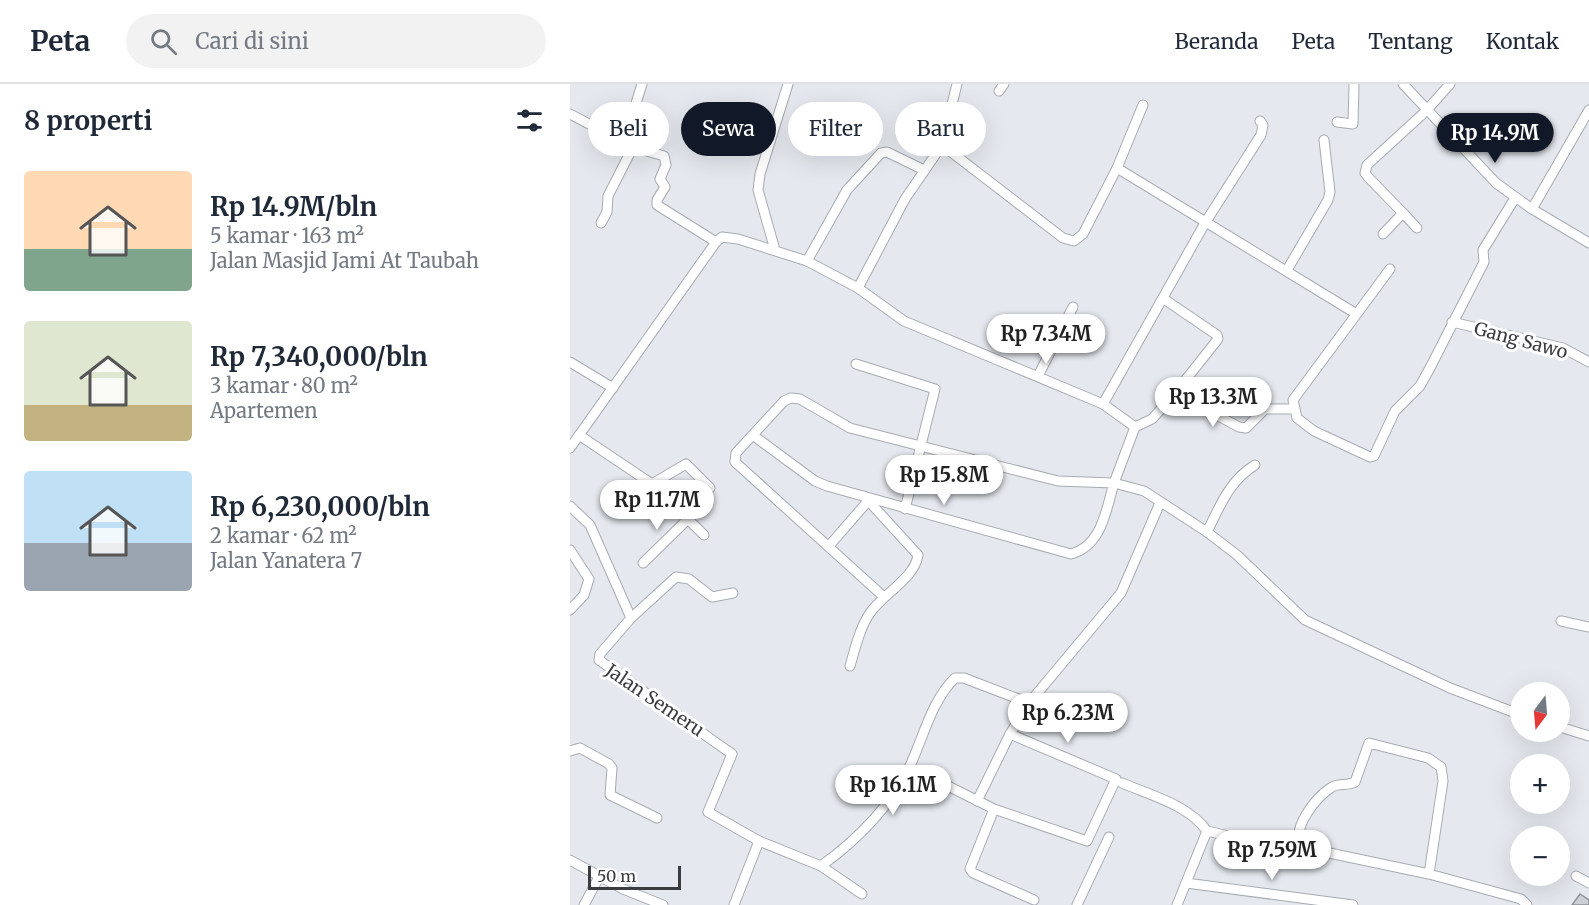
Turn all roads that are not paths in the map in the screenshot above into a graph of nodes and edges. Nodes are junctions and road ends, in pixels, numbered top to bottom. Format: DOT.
graph roads {
  1 [pos="642,84"];
  2 [pos="788,84"];
  3 [pos="957,84"];
  4 [pos="1354,84"];
  5 [pos="1403,84"];
  6 [pos="1450,84"];
  7 [pos="638,102"];
  8 [pos="953,102"];
  9 [pos="1143,105"];
  10 [pos="1426,111"];
  11 [pos="1589,111"];
  12 [pos="570,114"];
  13 [pos="1260,121"];
  14 [pos="1336,122"];
  15 [pos="588,124"];
  16 [pos="1324,140"];
  17 [pos="624,156"];
  18 [pos="661,156"];
  19 [pos="934,156"];
  20 [pos="956,156"];
  21 [pos="1117,168"];
  22 [pos="924,170"];
  23 [pos="1515,198"];
  24 [pos="1532,209"];
  25 [pos="1402,213"];
  26 [pos="601,223"];
  27 [pos="1205,223"];
  28 [pos="1418,228"];
  29 [pos="1383,234"];
  30 [pos="716,242"];
  31 [pos="1589,243"];
  32 [pos="775,250"];
  33 [pos="807,261"];
  34 [pos="1389,269"];
  35 [pos="1287,270"];
  36 [pos="858,288"];
  37 [pos="1164,299"];
  38 [pos="1072,307"];
  39 [pos="1355,313"];
  40 [pos="1452,322"];
  41 [pos="570,362"];
  42 [pos="1589,362"];
  43 [pos="856,364"];
  44 [pos="1038,376"];
  45 [pos="613,388"];
  46 [pos="1172,397"];
  47 [pos="1103,404"];
  48 [pos="1293,409"];
  49 [pos="1135,427"];
  50 [pos="579,435"];
  51 [pos="754,436"];
  52 [pos="922,445"];
  53 [pos="570,448"];
  54 [pos="1255,465"];
  55 [pos="1114,483"];
  56 [pos="652,484"];
  57 [pos="710,488"];
  58 [pos="866,498"];
  59 [pos="1160,503"];
  60 [pos="570,506"];
  61 [pos="905,509"];
  62 [pos="689,518"];
  63 [pos="1207,532"];
  64 [pos="705,535"];
  65 [pos="829,546"];
  66 [pos="570,550"];
  67 [pos="643,563"];
  68 [pos="733,593"];
  69 [pos="884,597"];
  70 [pos="570,610"];
  71 [pos="631,618"];
  72 [pos="1561,621"];
  73 [pos="1589,627"];
  74 [pos="850,666"];
  75 [pos="1029,703"];
  76 [pos="1510,711"];
  77 [pos="1570,730"];
  78 [pos="1010,734"];
  79 [pos="1589,736"];
  80 [pos="570,751"];
  81 [pos="928,776"];
  82 [pos="873,781"];
  83 [pos="1122,783"];
  84 [pos="892,795"];
  85 [pos="977,801"];
  86 [pos="994,809"];
  87 [pos="657,818"];
  88 [pos="1207,831"];
  89 [pos="1109,837"];
  90 [pos="759,841"];
  91 [pos="1250,841"];
  92 [pos="570,860"];
  93 [pos="821,866"];
  94 [pos="1429,874"];
  95 [pos="1576,876"];
  96 [pos="599,877"];
  97 [pos="1186,883"];
  98 [pos="1589,883"];
  99 [pos="862,894"];
  100 [pos="1034,900"];
  101 [pos="584,905"];
  102 [pos="663,905"];
  103 [pos="734,905"];
  104 [pos="1077,905"];
  105 [pos="1177,905"];
  106 [pos="1353,905"];
  107 [pos="1527,905"];
  1 -- 7 [label="street"];
  2 -- 32 [label="street"];
  3 -- 8 [label="street"];
  4 -- 14 [label="street"];
  5 -- 10 [label="street"];
  6 -- 10 [label="street"];
  9 -- 21 [label="street"];
  10 -- 23 [label="street"];
  10 -- 25 [label="street"];
  11 -- 24 [label="street"];
  12 -- 15 [label="street"];
  13 -- 27 [label="street"];
  16 -- 35 [label="street"];
  17 -- 26 [label="street"];
  18 -- 30 [label="street"];
  19 -- 22 [label="street"];
  20 -- 21 [label="street"];
  21 -- 27 [label="street"];
  22 -- 33 [label="street"];
  22 -- 36 [label="street"];
  23 -- 24 [label="street"];
  23 -- 40 [label="street"];
  24 -- 31 [label="street"];
  25 -- 28 [label="street"];
  25 -- 29 [label="street"];
  27 -- 35 [label="street"];
  27 -- 37 [label="street"];
  30 -- 32 [label="street"];
  30 -- 45 [label="street"];
  32 -- 33 [label="street"];
  33 -- 36 [label="street"];
  34 -- 39 [label="street"];
  35 -- 39 [label="street"];
  36 -- 44 [label="street"];
  37 -- 46 [label="street"];
  37 -- 47 [label="street"];
  38 -- 44 [label="street"];
  39 -- 48 [label="street"];
  40 -- 42 [label="street, Gang Sawo"];
  40 -- 48 [label="street"];
  41 -- 45 [label="street"];
  43 -- 52 [label="street"];
  44 -- 47 [label="street"];
  45 -- 50 [label="street"];
  46 -- 48 [label="street"];
  46 -- 49 [label="street"];
  47 -- 49 [label="street"];
  49 -- 55 [label="street"];
  50 -- 53 [label="street"];
  50 -- 56 [label="street"];
  51 -- 52 [label="street"];
  51 -- 58 [label="street"];
  51 -- 65 [label="street"];
  52 -- 55 [label="street"];
  52 -- 61 [label="street"];
  54 -- 63 [label="street"];
  55 -- 59 [label="street"];
  55 -- 61 [label="street"];
  56 -- 57 [label="street"];
  56 -- 62 [label="street"];
  58 -- 61 [label="street"];
  58 -- 65 [label="street"];
  58 -- 69 [label="street"];
  59 -- 63 [label="street"];
  59 -- 75 [label="street"];
  60 -- 71 [label="street"];
  62 -- 64 [label="street"];
  62 -- 67 [label="street"];
  63 -- 76 [label="street"];
  65 -- 69 [label="street"];
  66 -- 70 [label="street"];
  68 -- 71 [label="street"];
  69 -- 74 [label="street"];
  71 -- 90 [label="street, Jalan Semeru"];
  72 -- 73 [label="street"];
  75 -- 78 [label="street"];
  75 -- 84 [label="street"];
  77 -- 79 [label="street"];
  78 -- 85 [label="street"];
  78 -- 86 [label="street"];
  80 -- 87 [label="street"];
  81 -- 85 [label="street"];
  82 -- 84 [label="street"];
  83 -- 88 [label="street"];
  84 -- 93 [label="street"];
  85 -- 86 [label="street"];
  86 -- 100 [label="street"];
  88 -- 91 [label="street"];
  88 -- 97 [label="street"];
  89 -- 104 [label="street"];
  90 -- 93 [label="street"];
  90 -- 103 [label="street"];
  92 -- 96 [label="street"];
  93 -- 99 [label="street"];
  94 -- 94 [label="street"];
  94 -- 107 [label="street"];
  95 -- 98 [label="street"];
  96 -- 101 [label="street"];
  96 -- 102 [label="street"];
  97 -- 105 [label="street"];
  97 -- 106 [label="street"];
}
